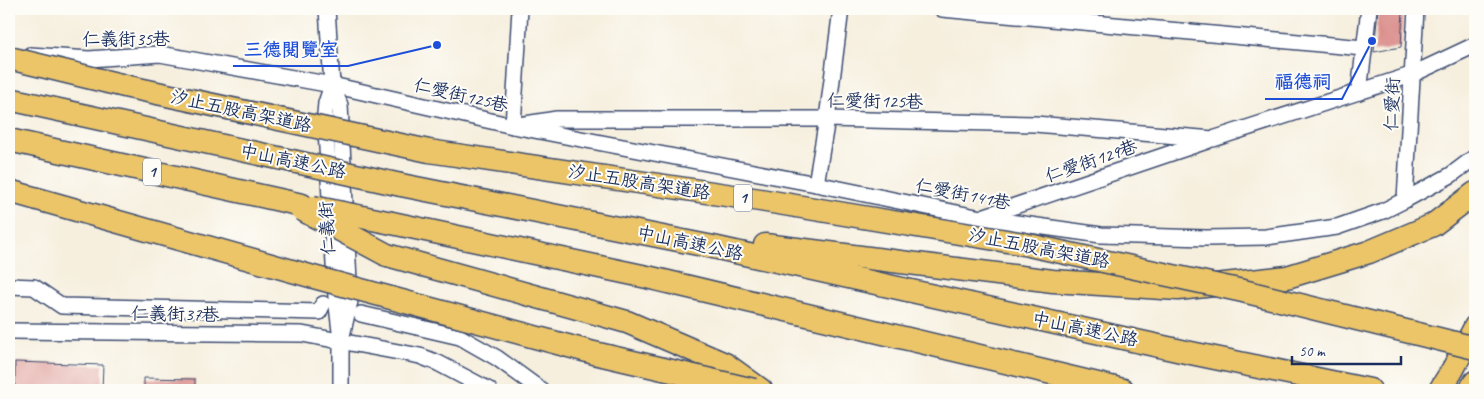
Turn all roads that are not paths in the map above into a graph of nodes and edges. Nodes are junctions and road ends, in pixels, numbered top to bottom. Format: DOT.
graph roads {
  1 [pos="327,9"];
  2 [pos="520,9"];
  3 [pos="841,9"];
  4 [pos="942,9"];
  5 [pos="1368,9"];
  6 [pos="1416,9"];
  7 [pos="1475,45"];
  8 [pos="1363,48"];
  9 [pos="9,54"];
  10 [pos="9,58"];
  11 [pos="1411,75"];
  12 [pos="332,85"];
  13 [pos="1359,92"];
  14 [pos="9,99"];
  15 [pos="827,118"];
  16 [pos="513,126"];
  17 [pos="1213,139"];
  18 [pos="9,140"];
  19 [pos="1475,157"];
  20 [pos="816,184"];
  21 [pos="9,191"];
  22 [pos="1475,193"];
  23 [pos="1406,200"];
  24 [pos="299,206"];
  25 [pos="981,218"];
  26 [pos="582,221"];
  27 [pos="9,286"];
  28 [pos="323,304"];
  29 [pos="361,314"];
  30 [pos="1475,327"];
  31 [pos="9,331"];
  32 [pos="341,340"];
  33 [pos="1475,348"];
  34 [pos="1475,382"];
  35 [pos="341,390"];
  36 [pos="489,390"];
  37 [pos="541,390"];
  38 [pos="754,390"];
  39 [pos="761,390"];
  40 [pos="1123,390"];
  41 [pos="1366,390"];
  42 [pos="1440,390"];
  43 [pos="1470,390"];
  1 -- 12 [label="street, 仁義街"];
  2 -- 16 [label="street"];
  3 -- 15 [label="street"];
  4 -- 8 [label="street"];
  5 -- 8 [label="street, 仁愛街"];
  6 -- 11 [label="street, 仁愛街"];
  7 -- 11 [label="street"];
  8 -- 13 [label="street, 仁愛街"];
  9 -- 12 [label="street, 仁義街35巷"];
  10 -- 33 [label="highway, 汐止五股高架道路 / 1, bridge"];
  11 -- 13 [label="street, 仁愛街125巷"];
  11 -- 23 [label="street, 仁愛街"];
  12 -- 16 [label="street, 仁愛街125巷"];
  12 -- 32 [label="street, 仁義街"];
  13 -- 17 [label="street, 仁愛街125巷"];
  14 -- 26 [label="highway, 中山高速公路 / 1, bridge"];
  15 -- 16 [label="street, 仁愛街125巷"];
  15 -- 17 [label="street, 仁愛街125巷"];
  15 -- 20 [label="street"];
  16 -- 20 [label="street, 仁愛街141巷"];
  17 -- 25 [label="street, 仁愛街129巷"];
  18 -- 24 [label="highway, 1"];
  19 -- 23 [label="street, 仁愛街141巷"];
  20 -- 25 [label="street, 仁愛街141巷"];
  21 -- 38 [label="highway, bridge"];
  22 -- 26 [label="highway"];
  23 -- 25 [label="street, 仁愛街141巷"];
  24 -- 39 [label="highway, bridge"];
  24 -- 40 [label="highway, 1, bridge"];
  26 -- 41 [label="highway, 中山高速公路 / 1"];
  27 -- 28 [label="street"];
  29 -- 37 [label="street"];
  30 -- 42 [label="highway"];
  31 -- 32 [label="street, 仁義街37巷"];
  32 -- 35 [label="street, 仁義街"];
  32 -- 36 [label="street, 仁義街37巷"];
  34 -- 43 [label="highway"];
}
